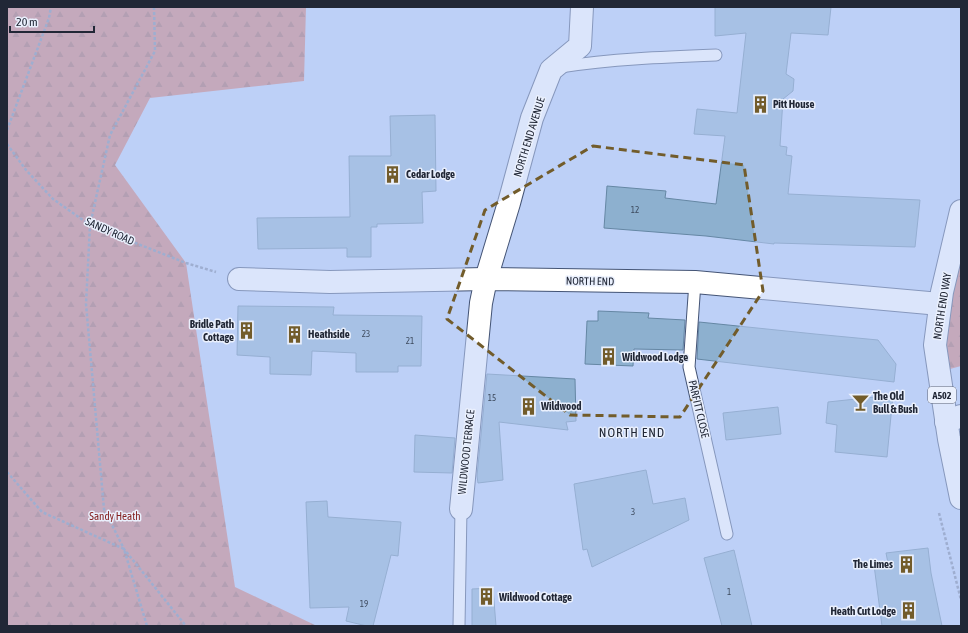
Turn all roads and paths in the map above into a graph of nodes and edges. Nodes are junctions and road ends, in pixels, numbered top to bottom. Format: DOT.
graph roads {
  1 [pos="51,7"];
  2 [pos="154,7"];
  3 [pos="582,7"];
  4 [pos="716,55"];
  5 [pos="554,68"];
  6 [pos="7,130"];
  7 [pos="7,144"];
  8 [pos="961,210"];
  9 [pos="90,225"];
  10 [pos="239,279"];
  11 [pos="486,279"];
  12 [pos="695,282"];
  13 [pos="940,304"];
  14 [pos="954,419"];
  15 [pos="7,472"];
  16 [pos="961,498"];
  17 [pos="461,509"];
  18 [pos="939,512"];
  19 [pos="727,534"];
  20 [pos="124,550"];
  21 [pos="961,600"];
  22 [pos="146,626"];
  23 [pos="186,626"];
  24 [pos="459,626"];
  1 -- 6 [label="path"];
  2 -- 9 [label="path"];
  3 -- 5 [label="street, NORTH END AVENUE"];
  4 -- 5 [label="lane"];
  5 -- 11 [label="street, NORTH END AVENUE"];
  7 -- 9 [label="path, SANDY ROAD"];
  8 -- 13 [label="street, NORTH END WAY / A502"];
  9 -- 10 [label="path, SANDY ROAD"];
  9 -- 20 [label="path"];
  10 -- 11 [label="street, NORTH END"];
  11 -- 12 [label="street, NORTH END"];
  11 -- 17 [label="street, WILDWOOD TERRACE"];
  12 -- 13 [label="street, NORTH END"];
  12 -- 19 [label="lane, PARFITT CLOSE"];
  13 -- 14 [label="street, NORTH END WAY / A502"];
  14 -- 16 [label="street, NORTH END WAY / A502"];
  15 -- 20 [label="path"];
  17 -- 24 [label="lane, WILDWOOD TERRACE"];
  18 -- 21 [label="path"];
  20 -- 22 [label="path"];
  20 -- 23 [label="path"];
}
